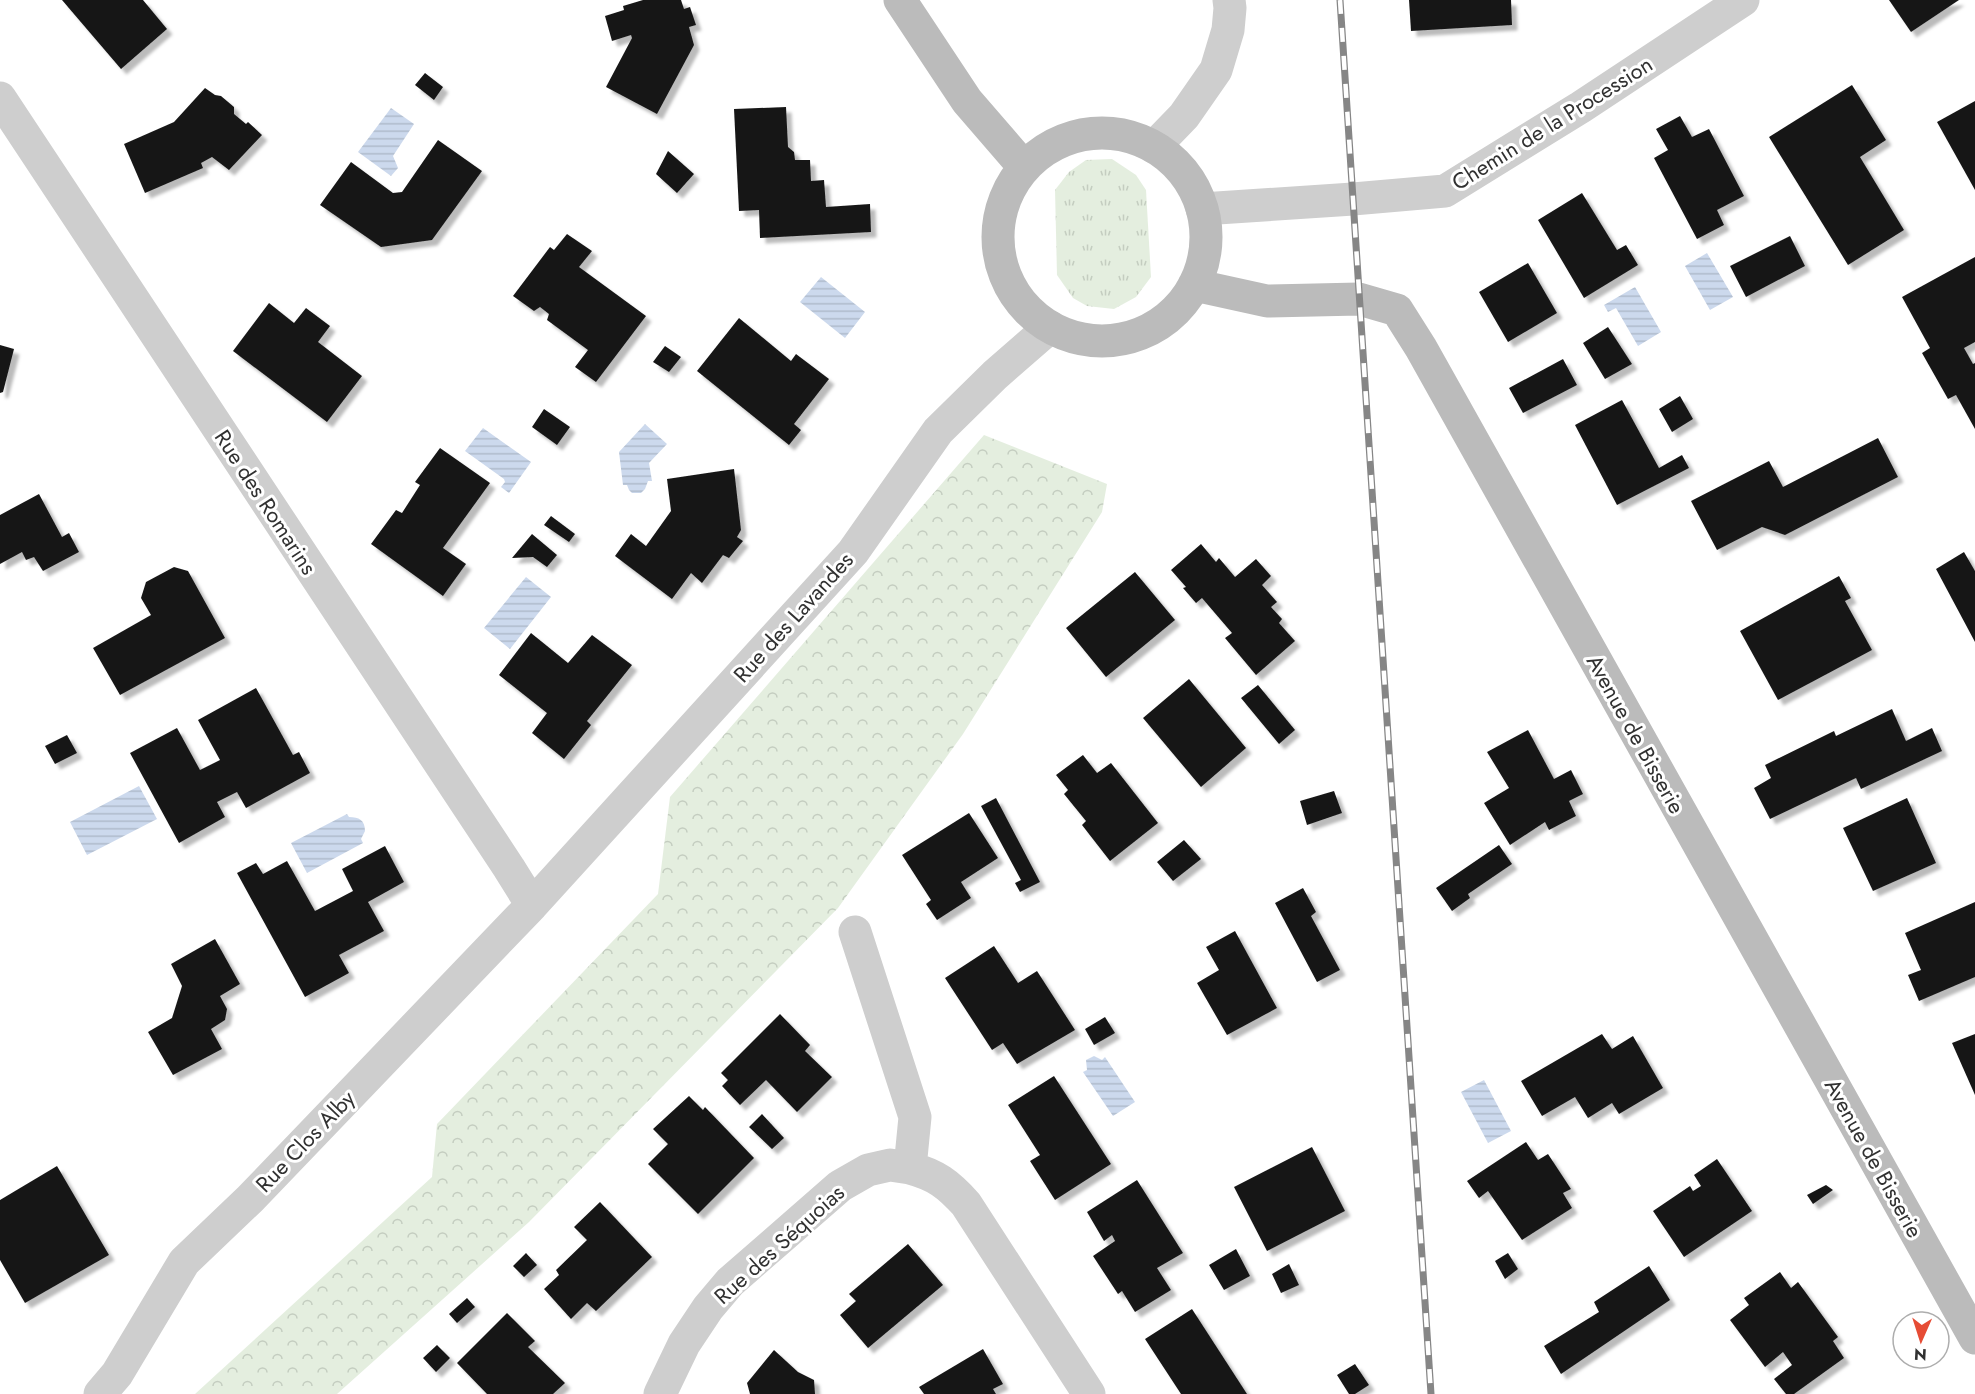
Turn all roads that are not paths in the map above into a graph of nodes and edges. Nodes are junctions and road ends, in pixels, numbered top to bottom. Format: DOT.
graph roads {
  1 [pos="900,0"];
  2 [pos="1229,0"];
  3 [pos="1743,0"];
  4 [pos="0,98"];
  5 [pos="1154,147"];
  6 [pos="1024,167"];
  7 [pos="1202,209"];
  8 [pos="1194,285"];
  9 [pos="1050,327"];
  10 [pos="532,905"];
  11 [pos="855,932"];
  12 [pos="910,1168"];
  13 [pos="1972,1326"];
  14 [pos="100,1394"];
  15 [pos="660,1394"];
  16 [pos="1089,1394"];
  1 -- 6 [label="street"];
  2 -- 5 [label="street"];
  3 -- 7 [label="street, Chemin de la Procession"];
  4 -- 10 [label="street, Rue des Romarins"];
  5 -- 6 [label="street"];
  5 -- 7 [label="street"];
  6 -- 9 [label="street"];
  7 -- 8 [label="street"];
  8 -- 9 [label="street"];
  8 -- 13 [label="street, Avenue de Bisserie"];
  9 -- 10 [label="street, Rue des Lavandes"];
  10 -- 14 [label="street, Rue Clos Alby"];
  11 -- 12 [label="street"];
  12 -- 15 [label="street, Rue des Séquoias"];
  12 -- 16 [label="street, Rue des Séquoias"];
}
